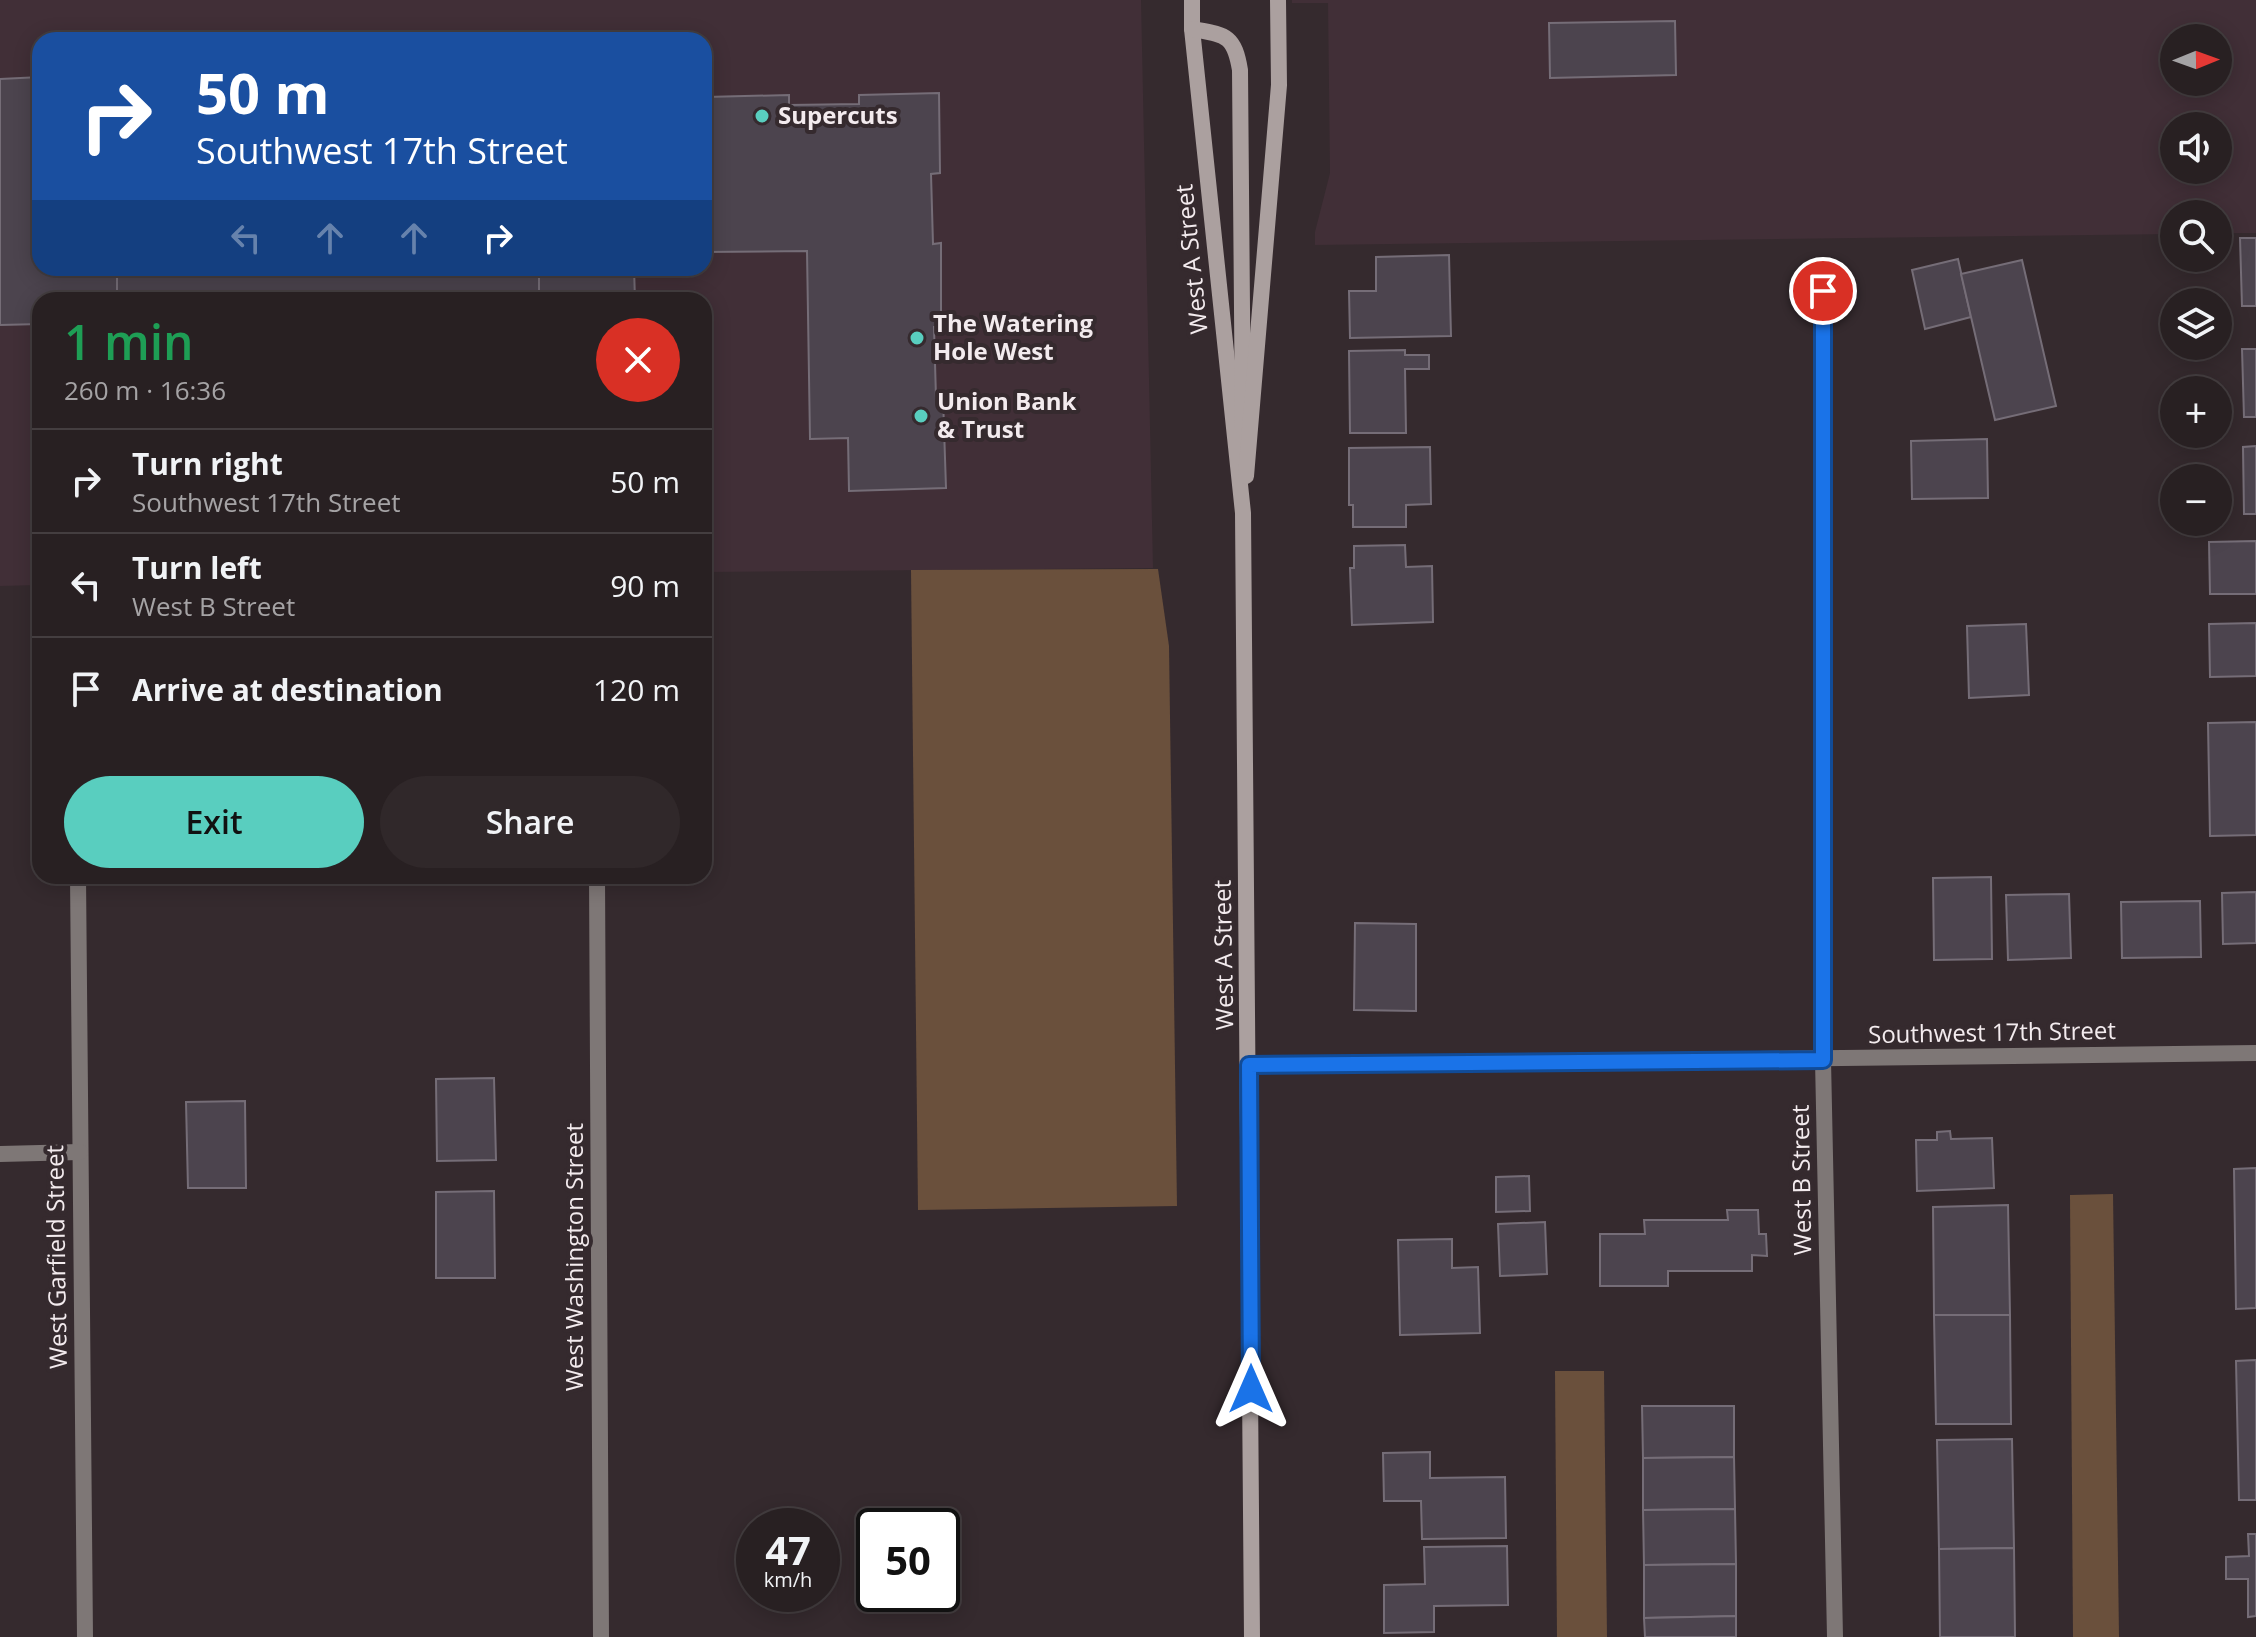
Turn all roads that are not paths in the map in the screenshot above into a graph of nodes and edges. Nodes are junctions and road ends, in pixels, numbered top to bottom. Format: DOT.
graph roads {
  1 [pos="1192,0"];
  2 [pos="1278,0"];
  3 [pos="1192,29"];
  4 [pos="1823,291"];
  5 [pos="1243,513"];
  6 [pos="78,884"];
  7 [pos="597,884"];
  8 [pos="2256,1053"];
  9 [pos="1823,1060"];
  10 [pos="1249,1065"];
  11 [pos="80,1152"];
  12 [pos="0,1154"];
  13 [pos="85,1637"];
  14 [pos="601,1637"];
  15 [pos="1252,1637"];
  16 [pos="1835,1637"];
  1 -- 3 [label="main road, West A Street"];
  2 -- 5 [label="main road, West A Street"];
  3 -- 5 [label="main road, West A Street"];
  3 -- 5 [label="main road"];
  4 -- 9 [label="street, West B Street"];
  5 -- 10 [label="main road, West A Street"];
  6 -- 11 [label="street, West Garfield Street"];
  7 -- 14 [label="street, West Washington Street"];
  8 -- 9 [label="street, Southwest 17th Street"];
  9 -- 10 [label="street, Southwest 17th Street"];
  9 -- 16 [label="street, West B Street"];
  10 -- 15 [label="main road, West A Street"];
  11 -- 12 [label="street"];
  11 -- 13 [label="street, West Garfield Street"];
}
